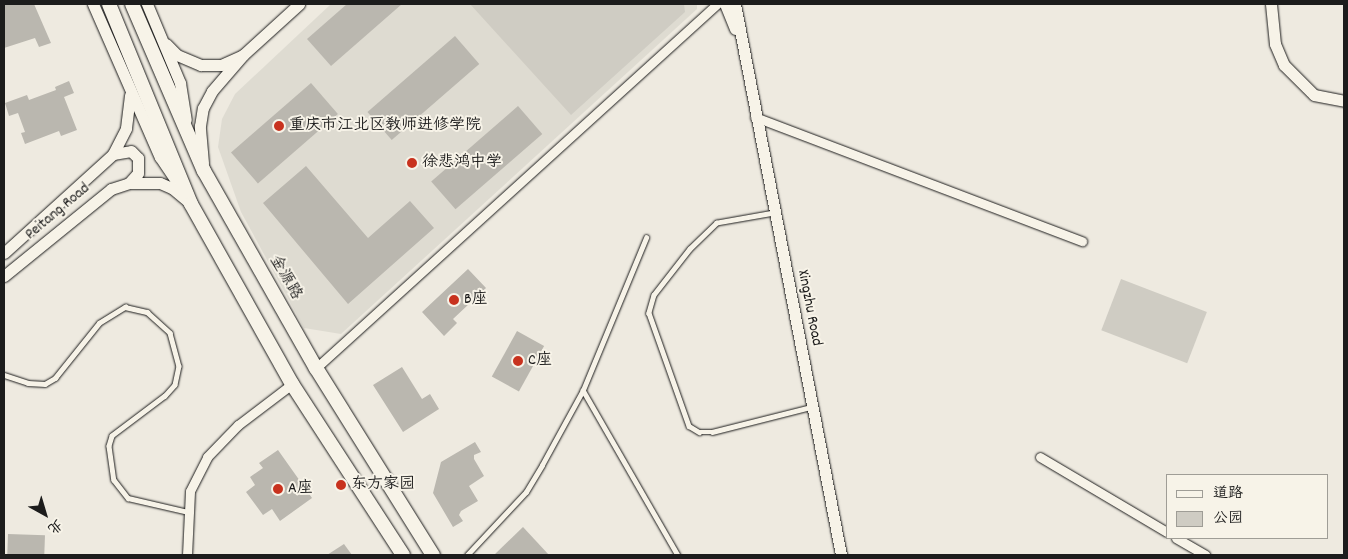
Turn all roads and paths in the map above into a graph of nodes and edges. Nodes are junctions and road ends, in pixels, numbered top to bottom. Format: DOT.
graph roads {
  1 [pos="93,4"];
  2 [pos="109,4"];
  3 [pos="132,4"];
  4 [pos="147,4"];
  5 [pos="299,4"];
  6 [pos="718,4"];
  7 [pos="725,4"];
  8 [pos="735,4"];
  9 [pos="1271,4"];
  10 [pos="162,41"];
  11 [pos="243,55"];
  12 [pos="750,66"];
  13 [pos="130,93"];
  14 [pos="1344,101"];
  15 [pos="755,116"];
  16 [pos="188,134"];
  17 [pos="113,154"];
  18 [pos="204,171"];
  19 [pos="129,183"];
  20 [pos="191,204"];
  21 [pos="774,213"];
  22 [pos="646,238"];
  23 [pos="1082,242"];
  24 [pos="4,253"];
  25 [pos="4,276"];
  26 [pos="316,368"];
  27 [pos="4,375"];
  28 [pos="292,384"];
  29 [pos="583,390"];
  30 [pos="812,407"];
  31 [pos="1040,458"];
  32 [pos="188,512"];
  33 [pos="1166,531"];
  34 [pos="1178,539"];
  35 [pos="188,555"];
  36 [pos="403,555"];
  37 [pos="433,555"];
  38 [pos="467,555"];
  39 [pos="678,555"];
  40 [pos="841,555"];
  41 [pos="1206,555"];
  1 -- 13 [label="street"];
  2 -- 20 [label="main road"];
  3 -- 16 [label="main road, 金源路"];
  4 -- 10 [label="street"];
  5 -- 11 [label="street"];
  6 -- 26 [label="street"];
  7 -- 12 [label="street, Xingzhu Road"];
  8 -- 12 [label="street, Xingzhu Road"];
  9 -- 14 [label="street"];
  10 -- 11 [label="street"];
  10 -- 16 [label="street"];
  11 -- 18 [label="street"];
  12 -- 15 [label="street, Xingzhu Road"];
  13 -- 17 [label="street, Peitang Road"];
  13 -- 20 [label="street"];
  15 -- 21 [label="street, Xingzhu Road"];
  15 -- 23 [label="street"];
  16 -- 18 [label="main road, 金源路"];
  17 -- 19 [label="street"];
  17 -- 24 [label="street, Peitang Road"];
  18 -- 26 [label="main road, 金源路"];
  19 -- 20 [label="street, Peitang Road"];
  19 -- 25 [label="street, Peitang Road"];
  20 -- 28 [label="main road"];
  21 -- 30 [label="street, Xingzhu Road"];
  21 -- 30 [label="lane"];
  22 -- 29 [label="lane"];
  26 -- 37 [label="main road, 金源路"];
  27 -- 32 [label="lane"];
  28 -- 32 [label="street"];
  28 -- 36 [label="main road"];
  29 -- 38 [label="lane"];
  29 -- 39 [label="lane"];
  30 -- 40 [label="street, Xingzhu Road"];
  31 -- 33 [label="street"];
  32 -- 35 [label="street"];
  34 -- 41 [label="street"];
}
